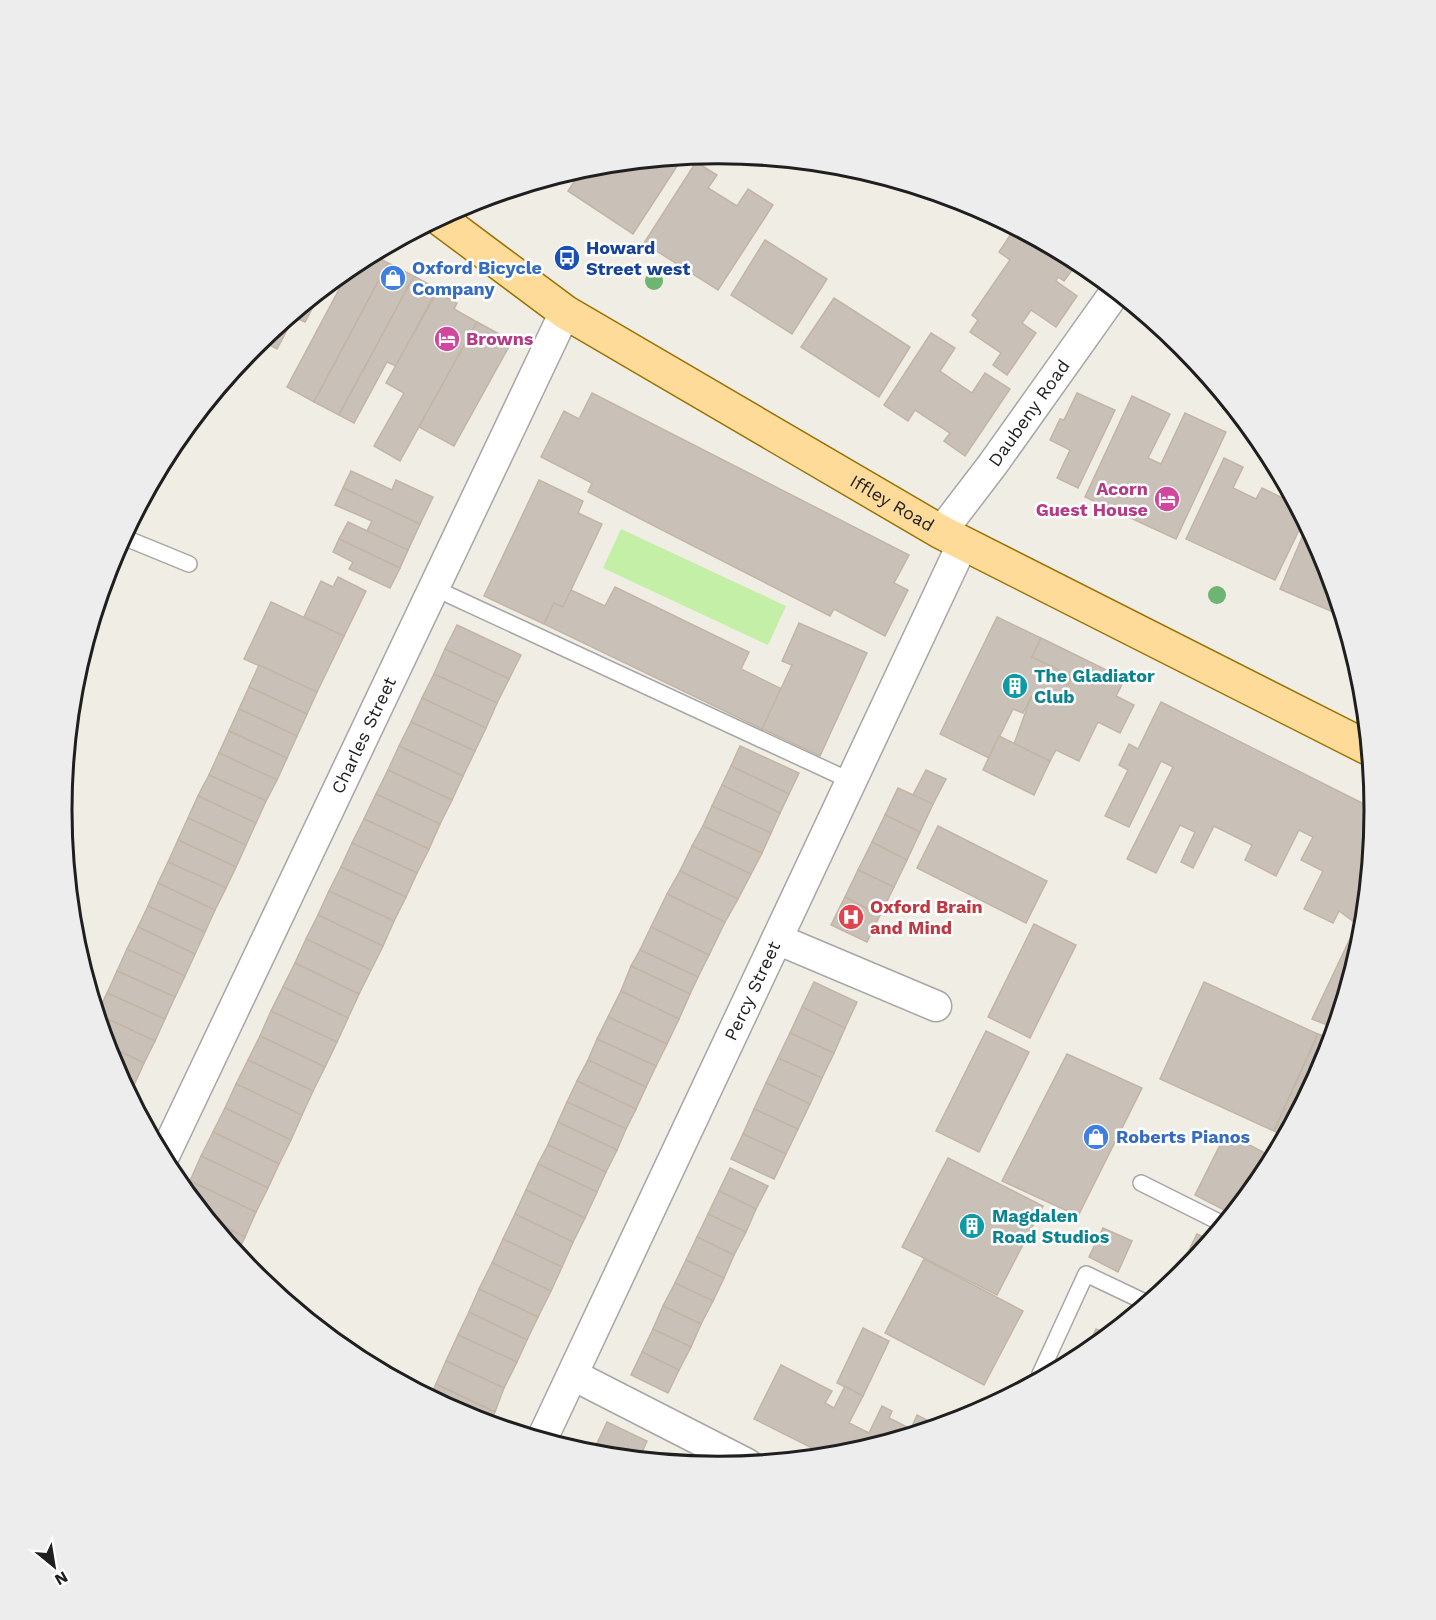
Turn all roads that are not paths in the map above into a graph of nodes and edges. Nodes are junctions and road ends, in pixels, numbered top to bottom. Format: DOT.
graph roads {
  1 [pos="448,224"];
  2 [pos="1111,297"];
  3 [pos="565,312"];
  4 [pos="952,537"];
  5 [pos="131,540"];
  6 [pos="189,564"];
  7 [pos="434,588"];
  8 [pos="1360,744"];
  9 [pos="851,781"];
  10 [pos="777,939"];
  11 [pos="936,1006"];
  12 [pos="168,1148"];
  13 [pos="1141,1183"];
  14 [pos="1216,1221"];
  15 [pos="1140,1300"];
  16 [pos="1043,1368"];
  17 [pos="573,1375"];
  18 [pos="546,1433"];
  19 [pos="731,1456"];
  1 -- 3 [label="main road, Iffley Road"];
  2 -- 4 [label="street, Daubeny Road"];
  3 -- 4 [label="main road, Iffley Road"];
  3 -- 7 [label="street, Charles Street"];
  4 -- 8 [label="main road, Iffley Road"];
  4 -- 9 [label="street, Percy Street"];
  5 -- 6 [label="lane"];
  7 -- 9 [label="lane"];
  7 -- 12 [label="street, Charles Street"];
  9 -- 10 [label="street, Percy Street"];
  10 -- 11 [label="street"];
  10 -- 17 [label="street, Percy Street"];
  13 -- 14 [label="lane"];
  15 -- 16 [label="lane"];
  17 -- 18 [label="street, Percy Street"];
  17 -- 19 [label="street"];
}
